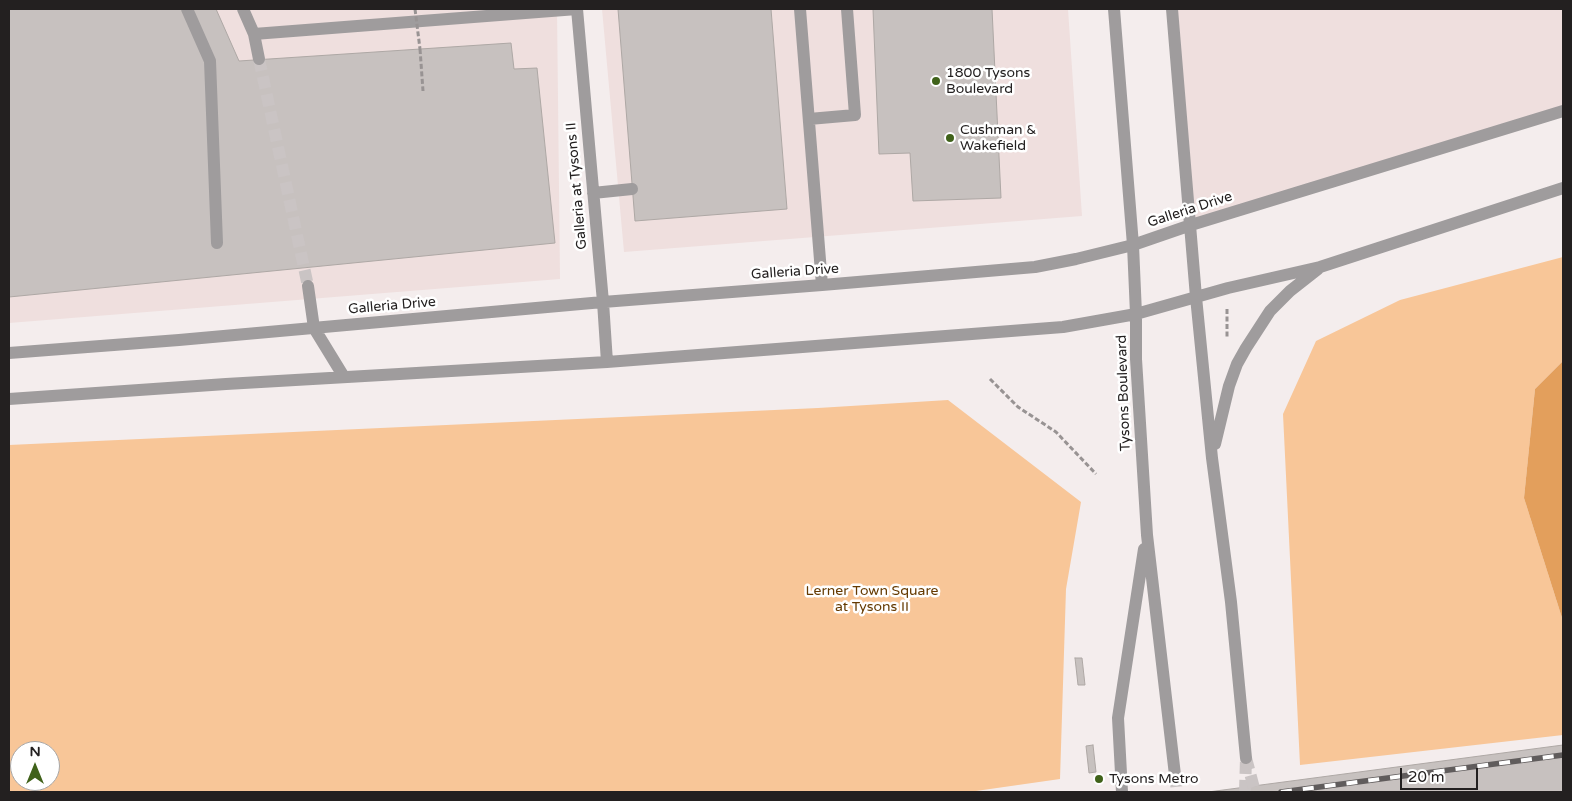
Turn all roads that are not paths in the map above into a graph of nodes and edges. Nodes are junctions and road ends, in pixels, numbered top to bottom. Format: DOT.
graph roads {
  1 [pos="187,9"];
  2 [pos="244,9"];
  3 [pos="577,9"];
  4 [pos="800,9"];
  5 [pos="847,9"];
  6 [pos="1114,9"];
  7 [pos="1172,9"];
  8 [pos="254,34"];
  9 [pos="259,59"];
  10 [pos="1563,111"];
  11 [pos="808,119"];
  12 [pos="632,188"];
  13 [pos="1563,188"];
  14 [pos="593,193"];
  15 [pos="1191,225"];
  16 [pos="216,243"];
  17 [pos="1133,245"];
  18 [pos="1320,267"];
  19 [pos="822,285"];
  20 [pos="308,286"];
  21 [pos="1196,297"];
  22 [pos="603,302"];
  23 [pos="1136,314"];
  24 [pos="314,328"];
  25 [pos="9,353"];
  26 [pos="607,362"];
  27 [pos="344,377"];
  28 [pos="9,399"];
  29 [pos="1212,458"];
  30 [pos="1147,535"];
  31 [pos="1246,758"];
  32 [pos="1175,775"];
  33 [pos="1122,792"];
  1 -- 16 [label="street"];
  2 -- 8 [label="street"];
  3 -- 8 [label="street"];
  3 -- 14 [label="street, Galleria at Tysons II"];
  4 -- 11 [label="street"];
  5 -- 11 [label="street"];
  6 -- 17 [label="street, Tysons Boulevard"];
  7 -- 15 [label="street"];
  8 -- 9 [label="street"];
  10 -- 15 [label="street, Galleria Drive"];
  11 -- 19 [label="street"];
  12 -- 14 [label="street"];
  13 -- 18 [label="street"];
  14 -- 22 [label="street, Galleria at Tysons II"];
  15 -- 17 [label="street, Galleria Drive"];
  15 -- 21 [label="street"];
  17 -- 19 [label="street, Galleria Drive"];
  17 -- 23 [label="street, Tysons Boulevard"];
  18 -- 21 [label="street"];
  18 -- 29 [label="street"];
  19 -- 22 [label="street, Galleria Drive"];
  20 -- 24 [label="street"];
  21 -- 23 [label="street"];
  21 -- 29 [label="street"];
  22 -- 24 [label="street, Galleria Drive"];
  22 -- 26 [label="street, Galleria at Tysons II"];
  23 -- 26 [label="street"];
  23 -- 30 [label="street, Tysons Boulevard"];
  24 -- 25 [label="street, Galleria Drive"];
  24 -- 27 [label="street"];
  26 -- 27 [label="street"];
  27 -- 28 [label="street"];
  29 -- 31 [label="street"];
  30 -- 32 [label="street, Tysons Boulevard"];
  30 -- 33 [label="street"];
}
